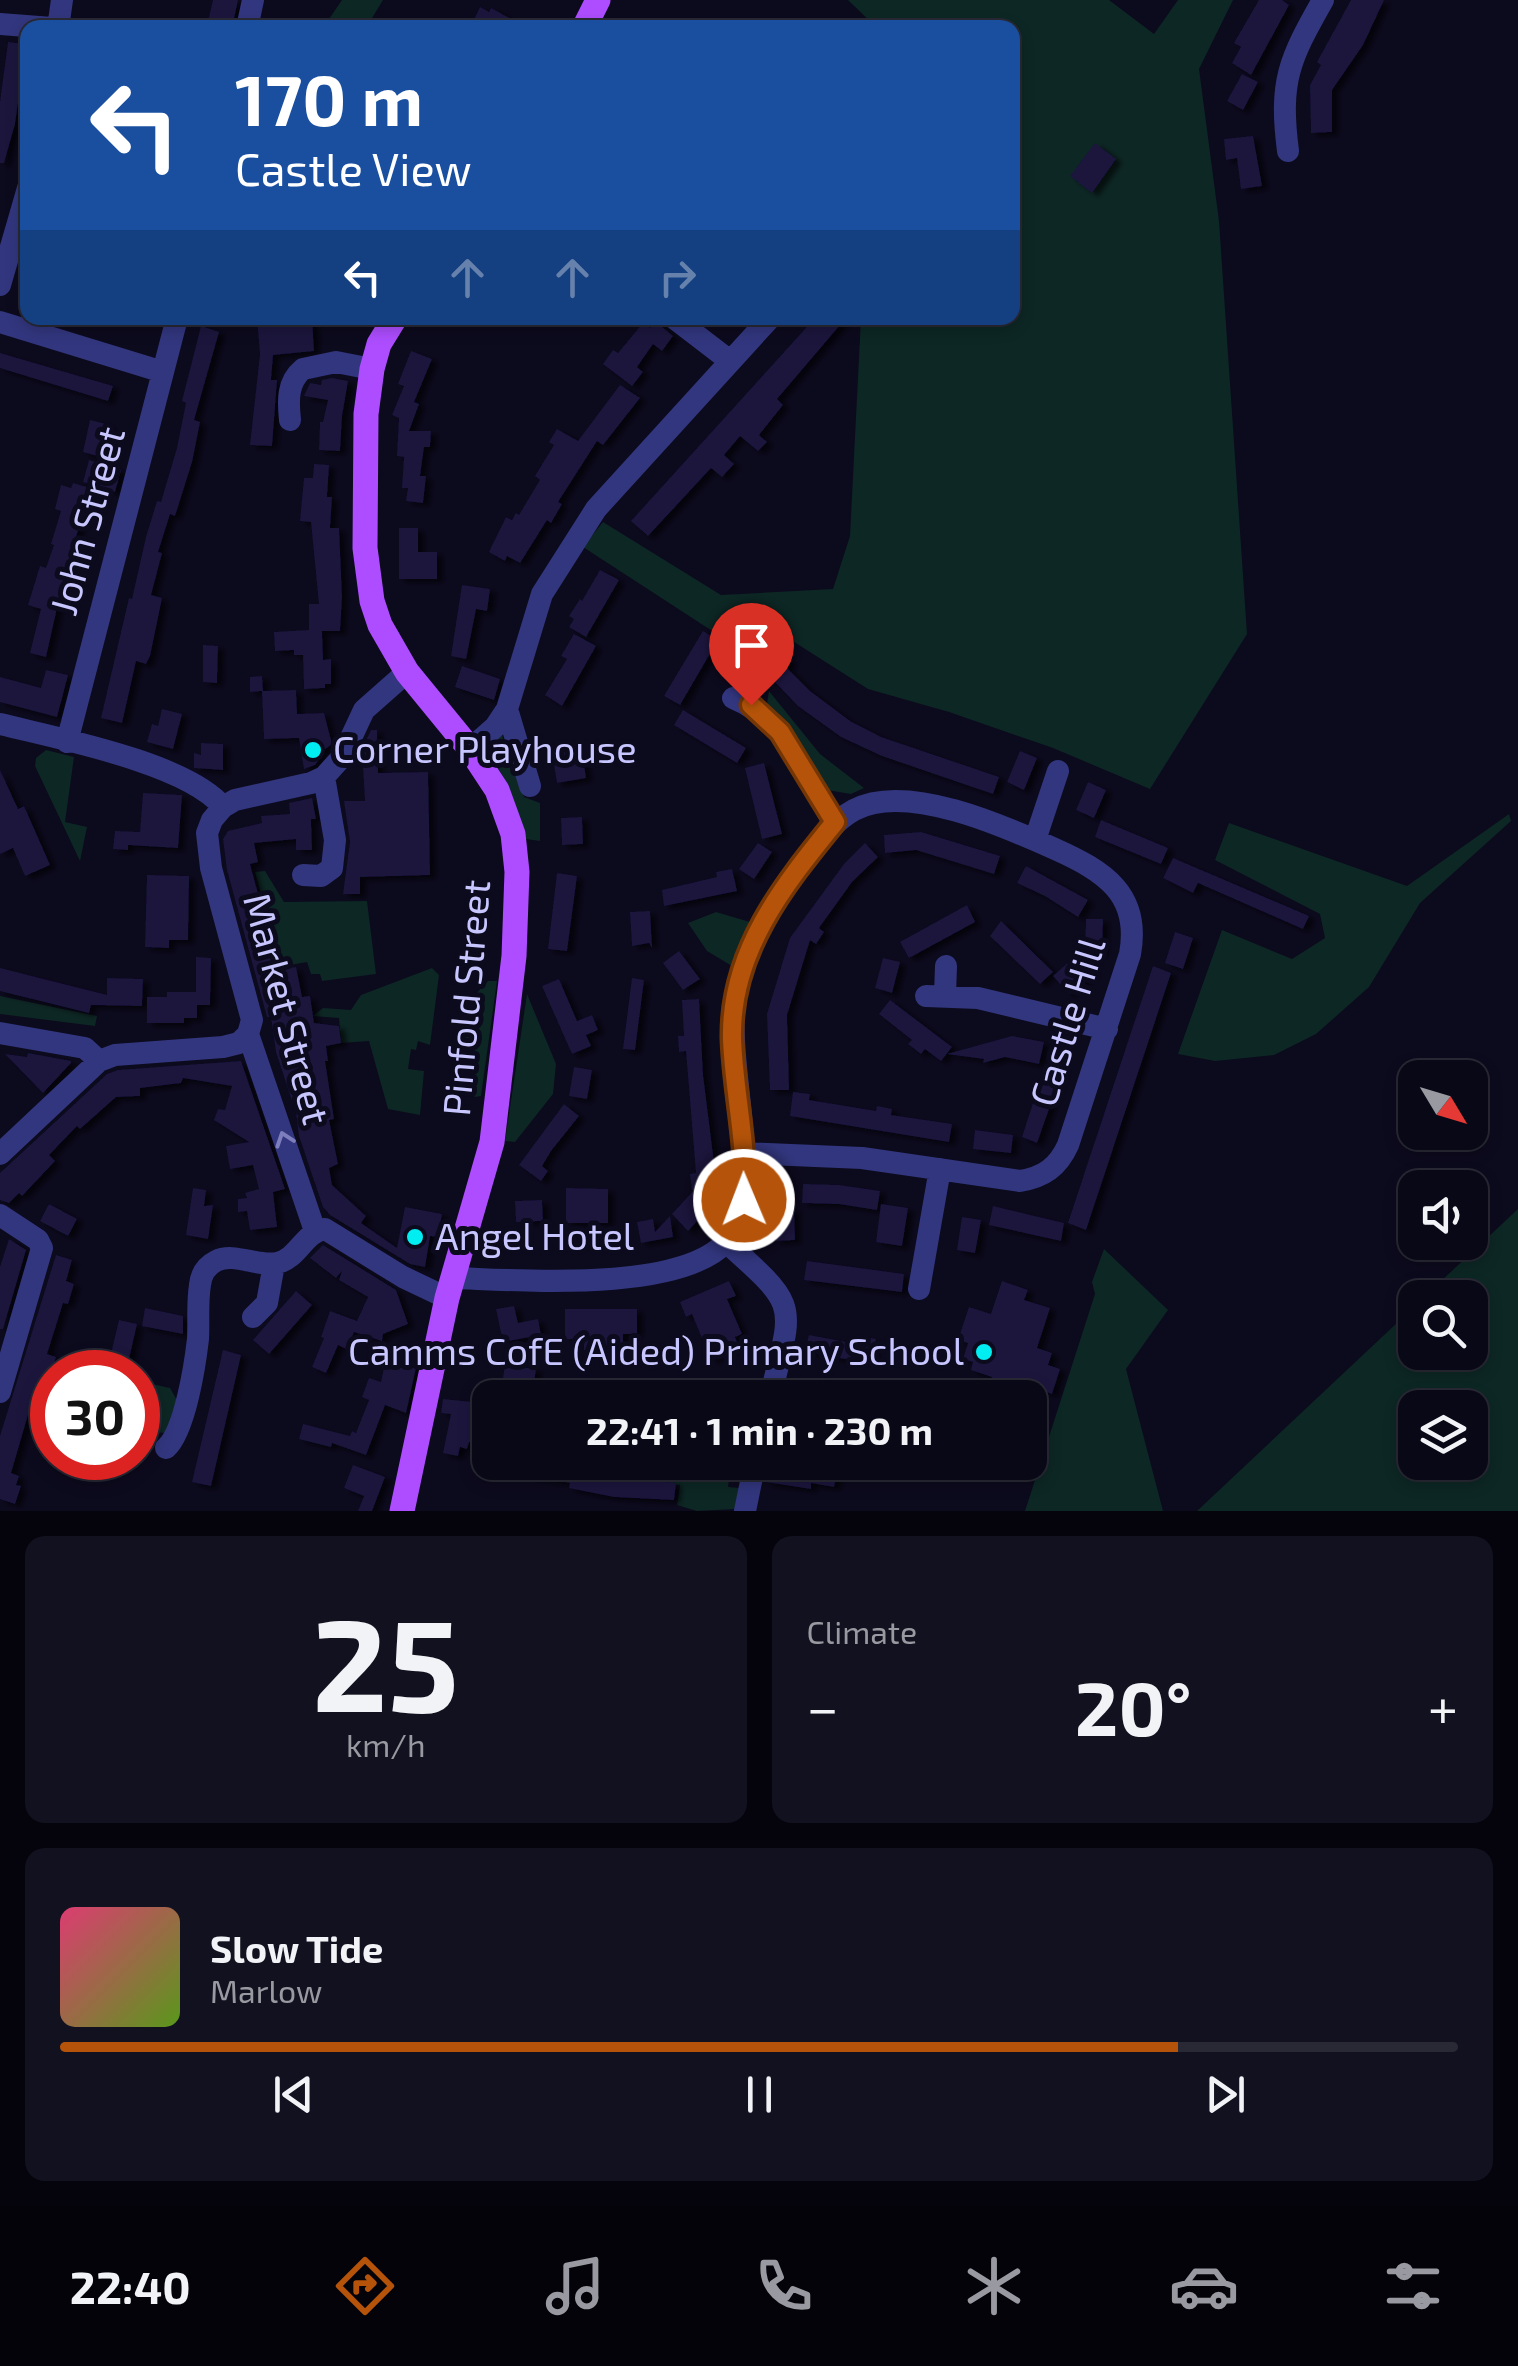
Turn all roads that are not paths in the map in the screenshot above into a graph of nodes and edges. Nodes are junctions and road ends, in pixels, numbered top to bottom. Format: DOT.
graph roads {
  1 [pos="1323,0"];
  2 [pos="1288,151"];
  3 [pos="20,216"];
  4 [pos="0,285"];
  5 [pos="0,322"];
  6 [pos="175,325"];
  7 [pos="391,325"];
  8 [pos="683,325"];
  9 [pos="763,325"];
  10 [pos="730,361"];
  11 [pos="372,369"];
  12 [pos="163,372"];
  13 [pos="290,420"];
  14 [pos="407,672"];
  15 [pos="748,697"];
  16 [pos="507,710"];
  17 [pos="0,724"];
  18 [pos="67,742"];
  19 [pos="470,749"];
  20 [pos="1058,772"];
  21 [pos="324,777"];
  22 [pos="530,786"];
  23 [pos="223,807"];
  24 [pos="835,822"];
  25 [pos="1035,840"];
  26 [pos="303,876"];
  27 [pos="946,966"];
  28 [pos="1106,1029"];
  29 [pos="0,1034"];
  30 [pos="248,1034"];
  31 [pos="99,1062"];
  32 [pos="744,1153"];
  33 [pos="0,1154"];
  34 [pos="940,1169"];
  35 [pos="0,1216"];
  36 [pos="316,1231"];
  37 [pos="726,1242"];
  38 [pos="274,1264"];
  39 [pos="450,1288"];
  40 [pos="919,1289"];
  41 [pos="253,1317"];
  42 [pos="774,1380"];
  43 [pos="0,1392"];
  44 [pos="166,1448"];
  45 [pos="752,1480"];
  46 [pos="402,1511"];
  47 [pos="744,1511"];
  1 -- 2 [label="street"];
  3 -- 4 [label="street"];
  5 -- 12 [label="street"];
  6 -- 12 [label="street, John Street"];
  7 -- 11 [label="main road, Pinfold Street"];
  8 -- 10 [label="street"];
  9 -- 10 [label="street"];
  10 -- 16 [label="street"];
  11 -- 13 [label="street"];
  11 -- 14 [label="main road, Pinfold Street"];
  12 -- 18 [label="street, John Street"];
  14 -- 19 [label="main road, Pinfold Street"];
  14 -- 21 [label="street"];
  15 -- 24 [label="street"];
  16 -- 19 [label="street"];
  16 -- 22 [label="street"];
  17 -- 18 [label="street"];
  18 -- 23 [label="street"];
  19 -- 39 [label="main road, Pinfold Street"];
  20 -- 25 [label="street"];
  21 -- 23 [label="street"];
  21 -- 26 [label="street"];
  23 -- 30 [label="street, Market Street"];
  24 -- 25 [label="street, Castle Hill"];
  24 -- 32 [label="street, Castle Hill"];
  25 -- 28 [label="street, Castle Hill"];
  27 -- 28 [label="street"];
  28 -- 34 [label="street, Castle Hill"];
  29 -- 31 [label="street"];
  30 -- 31 [label="street"];
  36 -- 30 [label="street, Market Street, one-way"];
  31 -- 33 [label="street"];
  32 -- 34 [label="street, Castle Hill"];
  32 -- 37 [label="street, Castle Hill"];
  34 -- 40 [label="street"];
  35 -- 43 [label="street"];
  36 -- 38 [label="street"];
  36 -- 39 [label="street"];
  37 -- 39 [label="street"];
  37 -- 42 [label="street"];
  38 -- 41 [label="street"];
  38 -- 44 [label="street"];
  39 -- 46 [label="main road, Pinfold Street"];
  45 -- 47 [label="street"];
}
